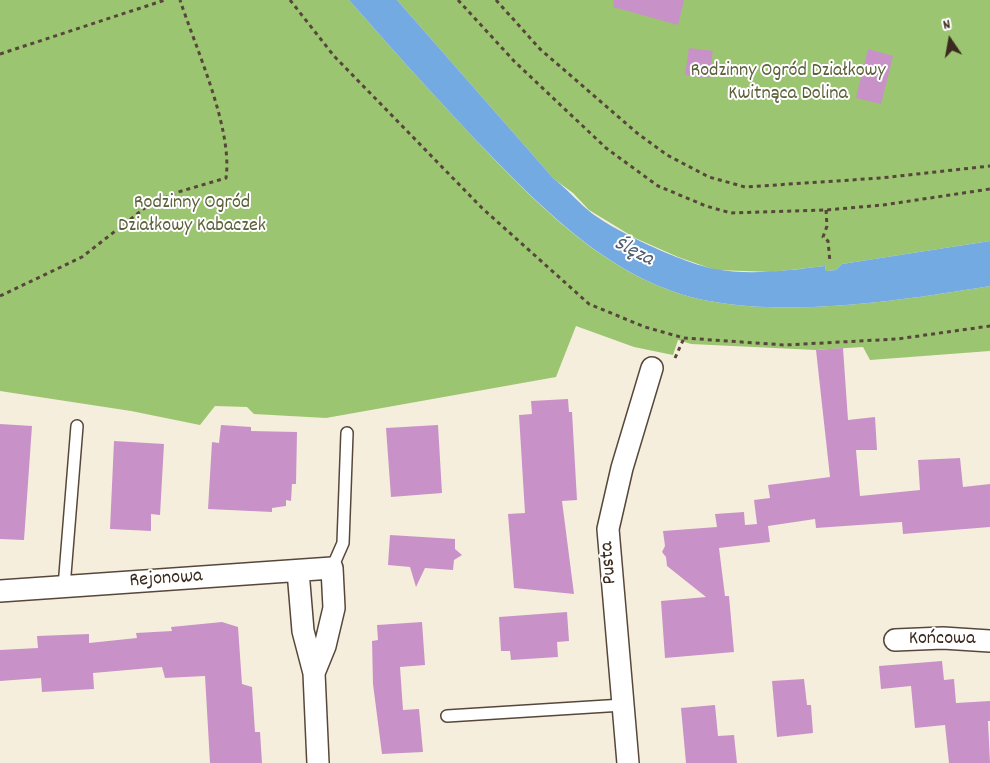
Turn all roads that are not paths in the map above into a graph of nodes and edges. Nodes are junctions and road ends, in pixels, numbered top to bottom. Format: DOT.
graph roads {
  1 [pos="652,368"];
  2 [pos="77,426"];
  3 [pos="347,432"];
  4 [pos="332,568"];
  5 [pos="298,571"];
  6 [pos="64,587"];
  7 [pos="0,591"];
  8 [pos="895,640"];
  9 [pos="990,640"];
  10 [pos="314,673"];
  11 [pos="623,705"];
  12 [pos="447,716"];
  13 [pos="318,763"];
  14 [pos="628,763"];
  1 -- 11 [label="street, Pusta"];
  2 -- 6 [label="lane"];
  3 -- 4 [label="lane"];
  4 -- 5 [label="street, Rejonowa"];
  4 -- 10 [label="street"];
  5 -- 6 [label="street, Rejonowa"];
  5 -- 10 [label="street"];
  6 -- 7 [label="street, Rejonowa"];
  8 -- 9 [label="street, Końcowa"];
  10 -- 13 [label="street"];
  11 -- 12 [label="lane"];
  11 -- 14 [label="street, Pusta"];
}
